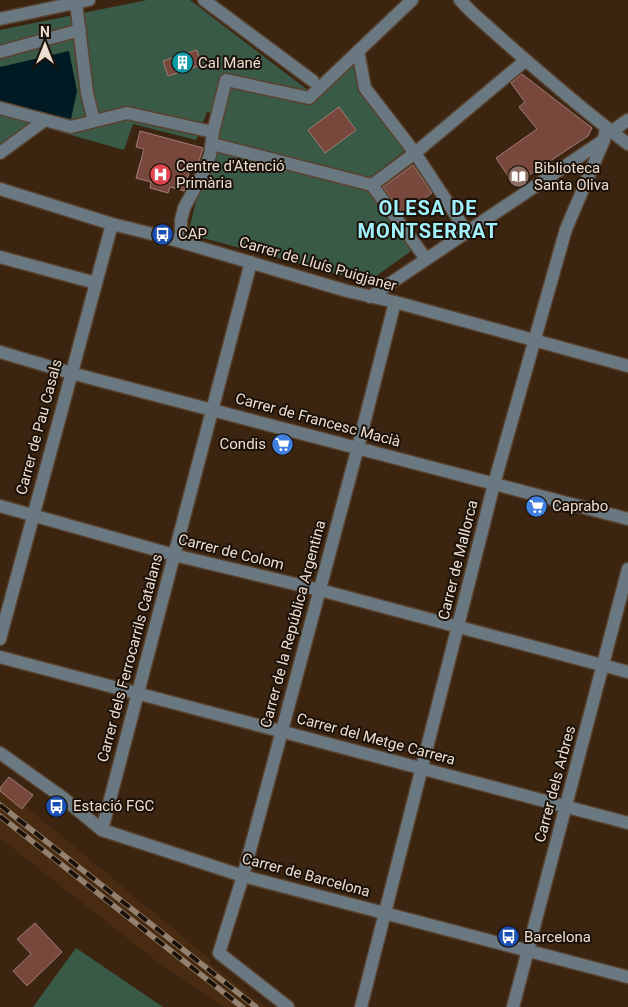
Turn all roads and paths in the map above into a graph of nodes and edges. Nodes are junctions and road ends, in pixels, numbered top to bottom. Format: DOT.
graph roads {
  1 [pos="89,0"];
  2 [pos="204,0"];
  3 [pos="412,0"];
  4 [pos="462,0"];
  5 [pos="76,3"];
  6 [pos="0,19"];
  7 [pos="80,30"];
  8 [pos="358,51"];
  9 [pos="0,52"];
  10 [pos="526,60"];
  11 [pos="313,81"];
  12 [pos="0,108"];
  13 [pos="45,120"];
  14 [pos="628,120"];
  15 [pos="94,121"];
  16 [pos="607,133"];
  17 [pos="212,138"];
  18 [pos="628,144"];
  19 [pos="0,153"];
  20 [pos="415,153"];
  21 [pos="372,185"];
  22 [pos="0,189"];
  23 [pos="112,224"];
  24 [pos="467,232"];
  25 [pos="181,242"];
  26 [pos="0,257"];
  27 [pos="426,259"];
  28 [pos="251,262"];
  29 [pos="96,282"];
  30 [pos="370,297"];
  31 [pos="395,302"];
  32 [pos="534,342"];
  33 [pos="0,352"];
  34 [pos="628,366"];
  35 [pos="71,373"];
  36 [pos="213,409"];
  37 [pos="358,447"];
  38 [pos="494,484"];
  39 [pos="0,506"];
  40 [pos="32,515"];
  41 [pos="628,520"];
  42 [pos="174,554"];
  43 [pos="628,569"];
  44 [pos="320,590"];
  45 [pos="458,627"];
  46 [pos="0,639"];
  47 [pos="0,657"];
  48 [pos="602,666"];
  49 [pos="628,672"];
  50 [pos="138,693"];
  51 [pos="281,731"];
  52 [pos="0,752"];
  53 [pos="422,768"];
  54 [pos="565,806"];
  55 [pos="628,823"];
  56 [pos="102,830"];
  57 [pos="243,876"];
  58 [pos="385,913"];
  59 [pos="528,950"];
  60 [pos="628,977"];
  61 [pos="288,1007"];
  62 [pos="361,1007"];
  63 [pos="513,1007"];
  1 -- 5 [label="street"];
  2 -- 11 [label="street"];
  3 -- 8 [label="street"];
  4 -- 10 [label="street"];
  5 -- 6 [label="street"];
  5 -- 7 [label="street"];
  7 -- 9 [label="street"];
  7 -- 15 [label="street"];
  8 -- 17 [label="street"];
  8 -- 20 [label="street"];
  10 -- 16 [label="street"];
  10 -- 20 [label="street"];
  12 -- 13 [label="street"];
  13 -- 15 [label="street"];
  13 -- 19 [label="street"];
  14 -- 16 [label="street"];
  15 -- 17 [label="street"];
  16 -- 18 [label="street"];
  16 -- 24 [label="street"];
  16 -- 32 [label="street, Carrer de Mallorca"];
  17 -- 21 [label="street"];
  17 -- 25 [label="street"];
  20 -- 21 [label="street"];
  20 -- 24 [label="street"];
  21 -- 27 [label="street"];
  22 -- 23 [label="street, Carrer de Lluís Puigjaner"];
  23 -- 25 [label="street, Carrer de Lluís Puigjaner"];
  23 -- 29 [label="street, Carrer de Pau Casals"];
  24 -- 27 [label="street"];
  25 -- 28 [label="street, Carrer de Lluís Puigjaner"];
  26 -- 29 [label="street"];
  27 -- 30 [label="street"];
  28 -- 30 [label="street, Carrer de Lluís Puigjaner"];
  28 -- 36 [label="street, Carrer dels Ferrocarrils Catalans"];
  29 -- 35 [label="street, Carrer de Pau Casals"];
  30 -- 31 [label="street, Carrer de Lluís Puigjaner"];
  31 -- 32 [label="street, Carrer de Lluís Puigjaner"];
  31 -- 37 [label="street, Carrer de la República Argentina"];
  32 -- 34 [label="street, Carrer de Lluís Puigjaner"];
  32 -- 38 [label="street, Carrer de Mallorca"];
  33 -- 35 [label="street, Carrer de Francesc Macià"];
  35 -- 36 [label="street, Carrer de Francesc Macià"];
  35 -- 40 [label="street, Carrer de Pau Casals"];
  36 -- 37 [label="street, Carrer de Francesc Macià"];
  36 -- 42 [label="street, Carrer dels Ferrocarrils Catalans"];
  37 -- 38 [label="street, Carrer de Francesc Macià"];
  37 -- 44 [label="street, Carrer de la República Argentina"];
  38 -- 41 [label="street, Carrer de Francesc Macià"];
  38 -- 45 [label="street, Carrer de Mallorca"];
  39 -- 40 [label="street, Carrer de Colom"];
  40 -- 42 [label="street, Carrer de Colom"];
  40 -- 46 [label="street, Carrer de Pau Casals"];
  42 -- 44 [label="street, Carrer de Colom"];
  42 -- 50 [label="street, Carrer dels Ferrocarrils Catalans"];
  43 -- 48 [label="street, Carrer dels Arbres"];
  44 -- 45 [label="street, Carrer de Colom"];
  44 -- 51 [label="street, Carrer de la República Argentina"];
  45 -- 48 [label="street, Carrer de Colom"];
  45 -- 53 [label="street, Carrer de Mallorca"];
  47 -- 50 [label="street, Carrer del Metge Carrera"];
  48 -- 49 [label="street, Carrer de Colom"];
  48 -- 54 [label="street, Carrer dels Arbres"];
  50 -- 51 [label="street, Carrer del Metge Carrera"];
  50 -- 56 [label="street, Carrer dels Ferrocarrils Catalans"];
  51 -- 53 [label="street, Carrer del Metge Carrera"];
  51 -- 57 [label="street, Carrer de la República Argentina"];
  52 -- 56 [label="street, Carrer de Barcelona"];
  53 -- 54 [label="street, Carrer del Metge Carrera"];
  53 -- 58 [label="street, Carrer de Mallorca"];
  54 -- 55 [label="street, Carrer del Metge Carrera"];
  54 -- 59 [label="street, Carrer dels Arbres"];
  56 -- 57 [label="street, Carrer de Barcelona"];
  57 -- 58 [label="street, Carrer de Barcelona"];
  57 -- 61 [label="street, Carrer de la República Argentina"];
  58 -- 59 [label="street, Carrer de Barcelona"];
  58 -- 62 [label="street, Carrer de Mallorca"];
  59 -- 60 [label="street, Carrer de Barcelona"];
  59 -- 63 [label="street, Carrer dels Arbres"];
}
